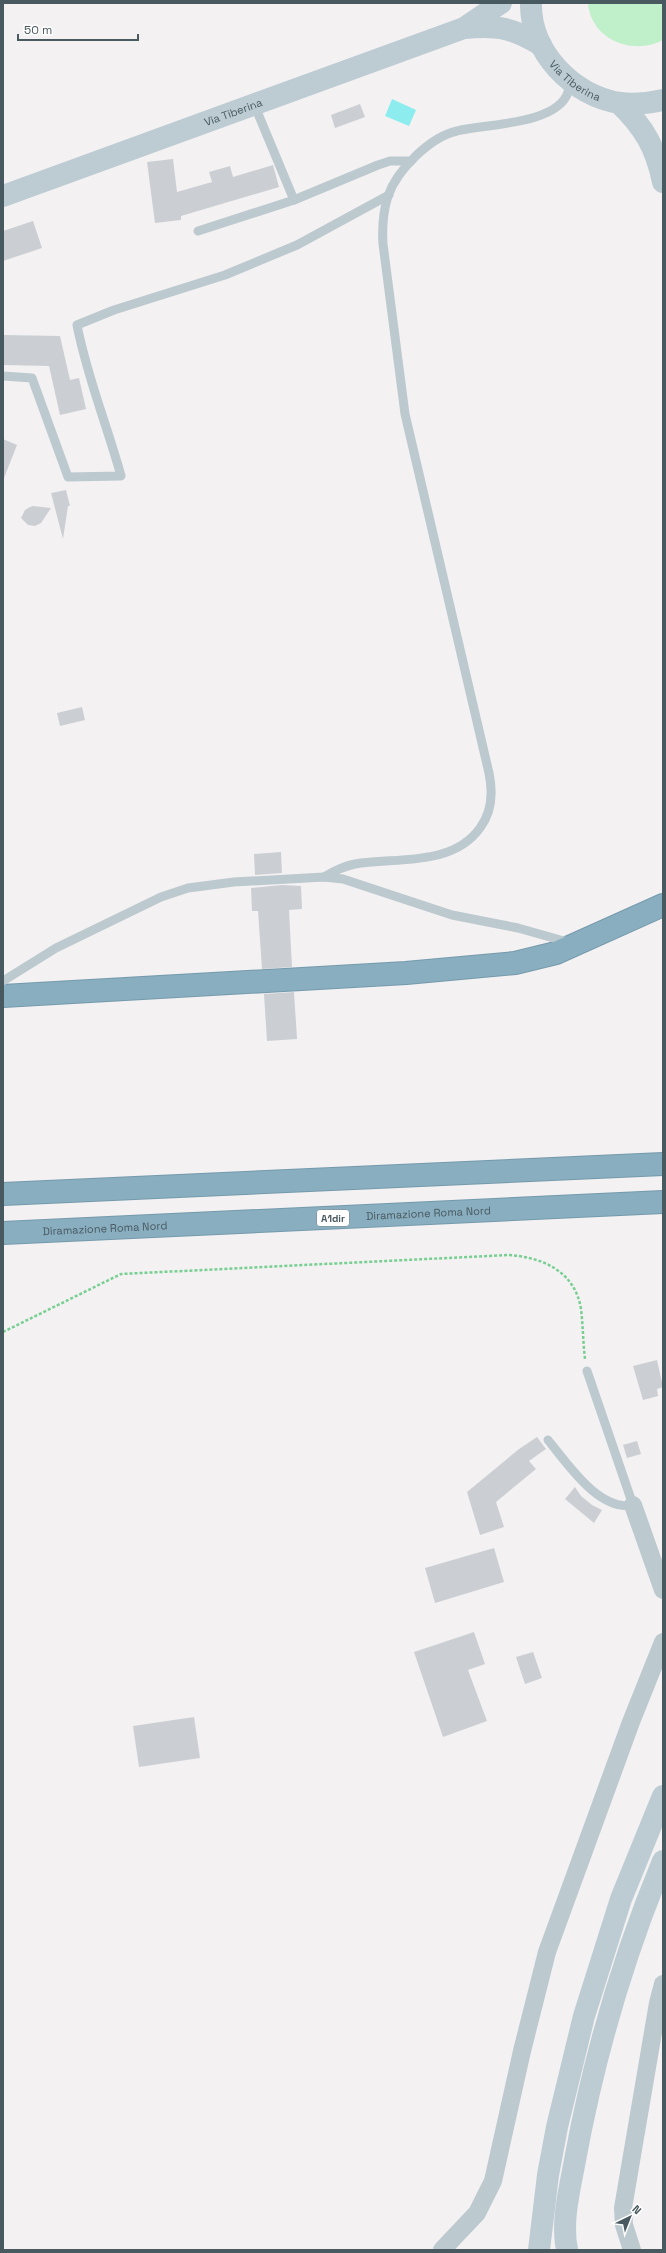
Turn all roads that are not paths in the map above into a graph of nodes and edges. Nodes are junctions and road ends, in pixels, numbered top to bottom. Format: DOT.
graph roads {
  1 [pos="501,3"];
  2 [pos="531,3"];
  3 [pos="464,28"];
  4 [pos="541,45"];
  5 [pos="569,80"];
  6 [pos="663,100"];
  7 [pos="620,103"];
  8 [pos="254,104"];
  9 [pos="411,161"];
  10 [pos="663,182"];
  11 [pos="389,195"];
  12 [pos="3,196"];
  13 [pos="294,200"];
  14 [pos="198,231"];
  15 [pos="3,376"];
  16 [pos="324,877"];
  17 [pos="663,905"];
  18 [pos="576,944"];
  19 [pos="3,981"];
  20 [pos="3,996"];
  21 [pos="663,1164"];
  22 [pos="3,1194"];
  23 [pos="663,1202"];
  24 [pos="3,1233"];
  25 [pos="587,1371"];
  26 [pos="548,1440"];
  27 [pos="633,1505"];
  28 [pos="663,1590"];
  29 [pos="663,1642"];
  30 [pos="663,1796"];
  31 [pos="663,1860"];
  32 [pos="663,1984"];
  33 [pos="442,2250"];
  34 [pos="539,2250"];
  35 [pos="567,2250"];
  36 [pos="632,2250"];
  1 -- 3 [label="main road"];
  2 -- 4 [label="main road, Via Tiberina"];
  3 -- 4 [label="main road"];
  3 -- 8 [label="main road, Via Tiberina"];
  4 -- 5 [label="main road, Via Tiberina"];
  5 -- 7 [label="main road, Via Tiberina"];
  5 -- 9 [label="lane"];
  6 -- 7 [label="main road, Via Tiberina"];
  7 -- 10 [label="main road"];
  8 -- 12 [label="main road, Via Tiberina"];
  8 -- 13 [label="lane"];
  9 -- 11 [label="lane"];
  9 -- 13 [label="lane"];
  11 -- 15 [label="lane"];
  11 -- 16 [label="lane"];
  13 -- 14 [label="lane"];
  16 -- 18 [label="lane"];
  16 -- 19 [label="lane"];
  17 -- 18 [label="highway"];
  18 -- 20 [label="highway"];
  21 -- 22 [label="highway"];
  23 -- 24 [label="highway, Diramazione Roma Nord / A1dir"];
  25 -- 27 [label="lane"];
  26 -- 27 [label="lane"];
  27 -- 28 [label="street"];
  29 -- 33 [label="street"];
  30 -- 34 [label="main road"];
  31 -- 35 [label="main road"];
  32 -- 36 [label="street"];
}
